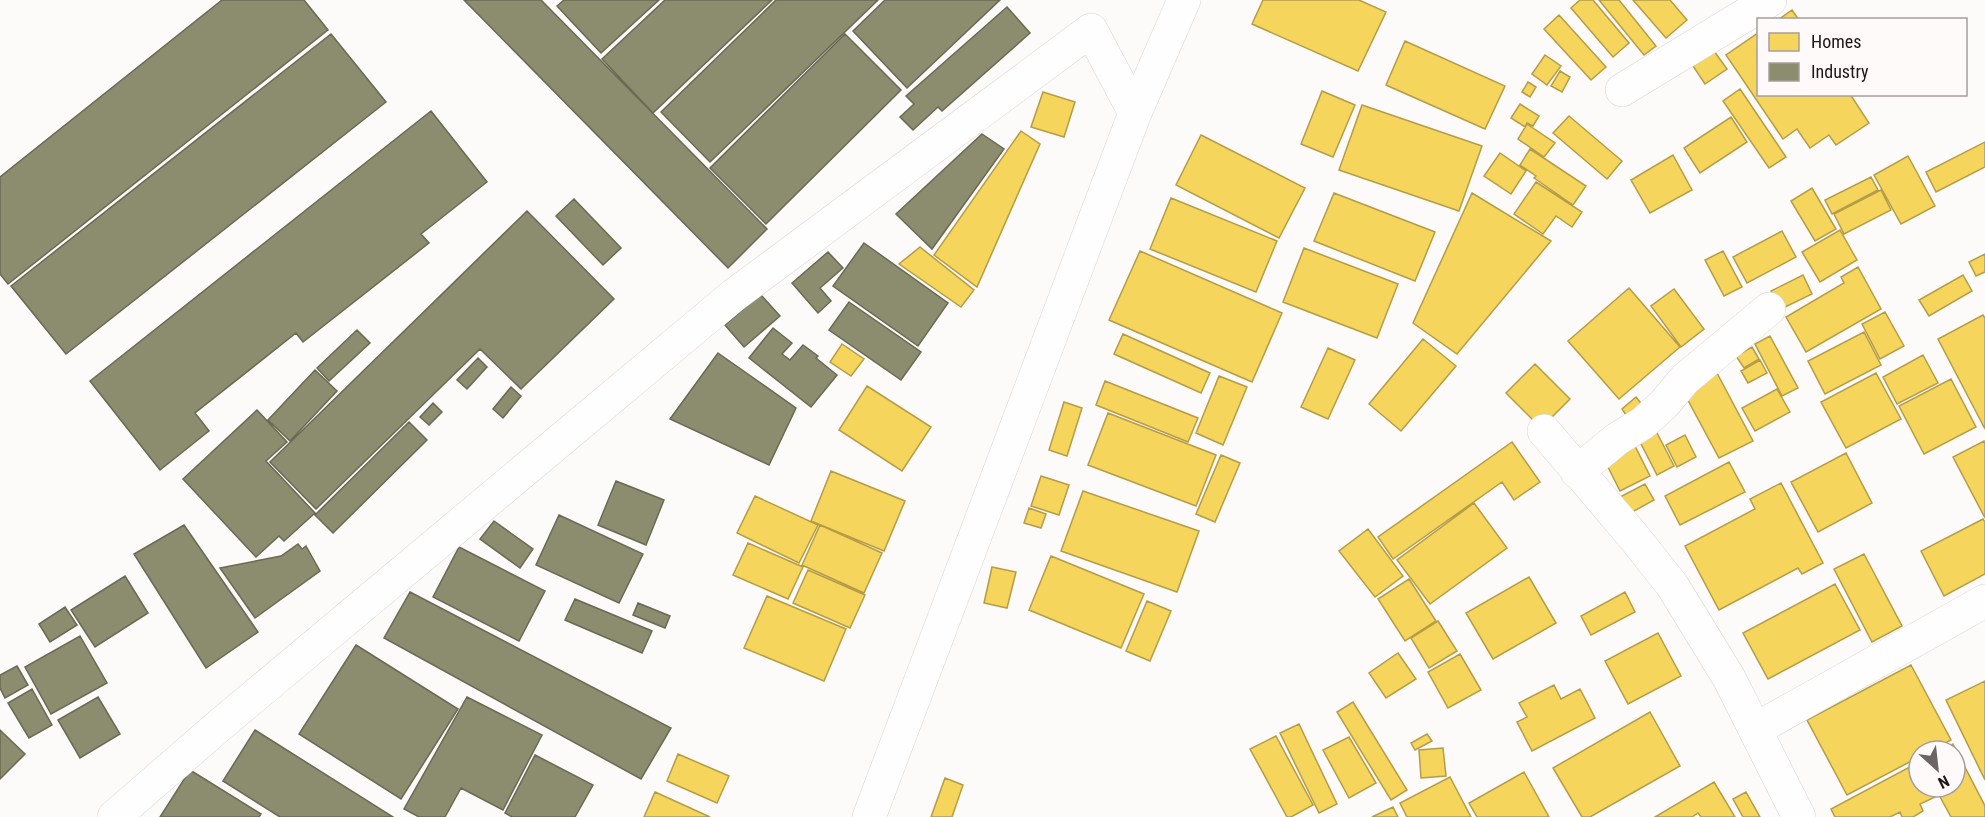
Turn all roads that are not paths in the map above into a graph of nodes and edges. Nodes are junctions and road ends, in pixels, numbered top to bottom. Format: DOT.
graph roads {
  1 [pos="1184,0"];
  2 [pos="1770,0"];
  3 [pos="1622,90"];
  4 [pos="1135,113"];
  5 [pos="1769,309"];
  6 [pos="1544,431"];
  7 [pos="1577,472"];
  8 [pos="1985,601"];
  9 [pos="1756,729"];
  10 [pos="114,817"];
  11 [pos="869,817"];
  12 [pos="1798,817"];
  1 -- 4 [label="street"];
  2 -- 3 [label="street"];
  4 -- 10 [label="street"];
  4 -- 11 [label="street"];
  5 -- 7 [label="street"];
  6 -- 7 [label="street"];
  7 -- 9 [label="street"];
  8 -- 9 [label="street"];
  9 -- 12 [label="street"];
}
